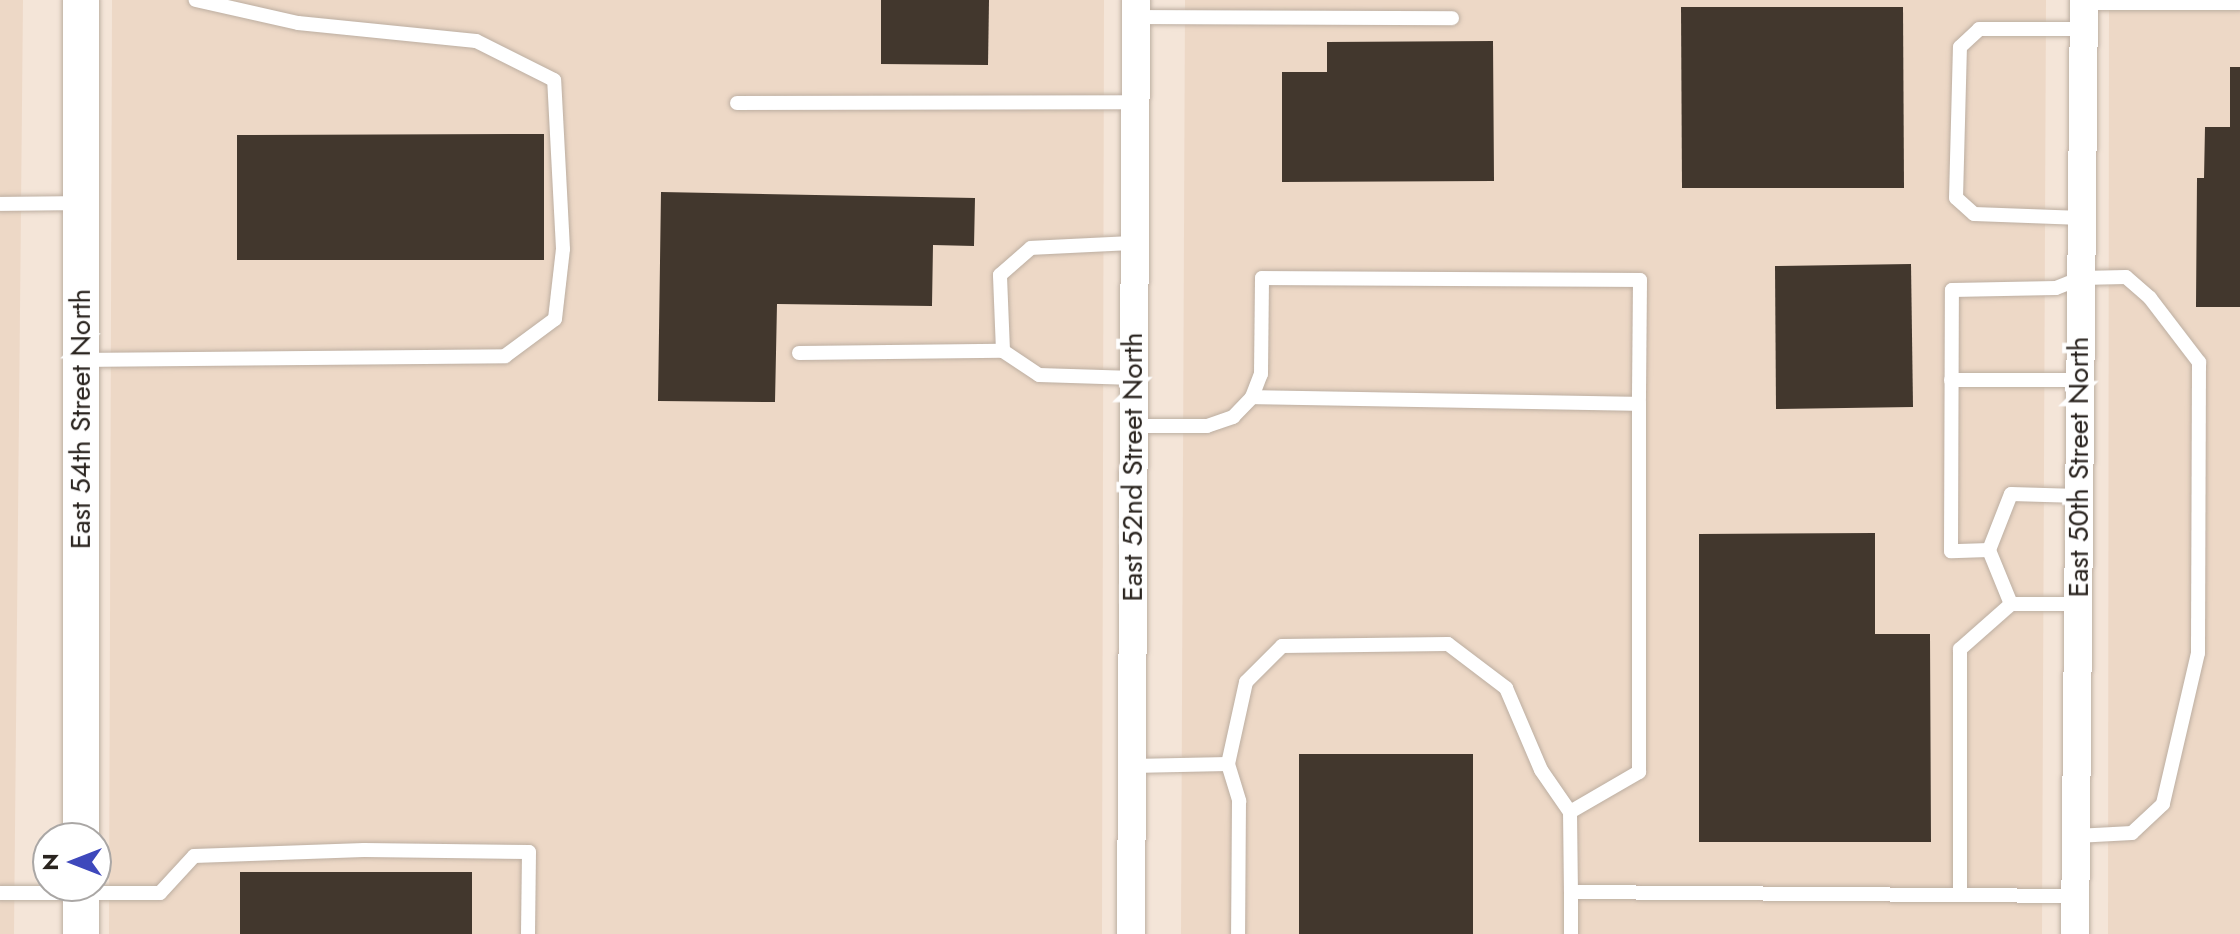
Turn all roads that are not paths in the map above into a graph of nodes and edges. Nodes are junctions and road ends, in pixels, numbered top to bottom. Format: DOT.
graph roads {
  1 [pos="81,0"];
  2 [pos="196,0"];
  3 [pos="2240,3"];
  4 [pos="1136,9"];
  5 [pos="2084,11"];
  6 [pos="1452,18"];
  7 [pos="1135,102"];
  8 [pos="737,103"];
  9 [pos="81,203"];
  10 [pos="0,204"];
  11 [pos="2082,218"];
  12 [pos="1135,243"];
  13 [pos="2081,278"];
  14 [pos="1003,351"];
  15 [pos="799,353"];
  16 [pos="81,360"];
  17 [pos="1134,378"];
  18 [pos="1951,380"];
  19 [pos="2080,380"];
  20 [pos="1252,397"];
  21 [pos="1639,404"];
  22 [pos="1134,426"];
  23 [pos="2079,496"];
  24 [pos="1989,550"];
  25 [pos="2011,604"];
  26 [pos="2078,604"];
  27 [pos="1228,764"];
  28 [pos="1132,766"];
  29 [pos="1570,812"];
  30 [pos="81,822"];
  31 [pos="2076,836"];
  32 [pos="112,891"];
  33 [pos="32,892"];
  34 [pos="1571,892"];
  35 [pos="0,893"];
  36 [pos="1960,895"];
  37 [pos="2076,896"];
  38 [pos="81,902"];
  39 [pos="81,934"];
  40 [pos="528,934"];
  41 [pos="1131,934"];
  42 [pos="1238,934"];
  43 [pos="1571,934"];
  44 [pos="2075,934"];
  1 -- 9 [label="street, East 54th Street North"];
  2 -- 16 [label="lane"];
  3 -- 5 [label="lane"];
  4 -- 6 [label="lane"];
  4 -- 7 [label="street, East 52nd Street North"];
  5 -- 11 [label="street, East 50th Street North"];
  5 -- 11 [label="lane"];
  7 -- 8 [label="lane"];
  7 -- 12 [label="street, East 52nd Street North"];
  9 -- 10 [label="lane"];
  9 -- 16 [label="street, East 54th Street North"];
  11 -- 13 [label="street, East 50th Street North"];
  12 -- 14 [label="lane"];
  12 -- 17 [label="street, East 52nd Street North"];
  13 -- 18 [label="lane"];
  13 -- 19 [label="street, East 50th Street North"];
  13 -- 31 [label="lane"];
  14 -- 15 [label="lane"];
  14 -- 17 [label="lane"];
  16 -- 30 [label="street, East 54th Street North"];
  17 -- 22 [label="street, East 52nd Street North"];
  18 -- 19 [label="lane"];
  18 -- 24 [label="lane"];
  19 -- 23 [label="street, East 50th Street North"];
  20 -- 21 [label="lane"];
  20 -- 21 [label="lane"];
  20 -- 22 [label="lane"];
  21 -- 29 [label="lane"];
  22 -- 28 [label="street, East 52nd Street North"];
  23 -- 24 [label="lane"];
  23 -- 26 [label="street, East 50th Street North"];
  24 -- 25 [label="lane"];
  25 -- 26 [label="lane"];
  25 -- 36 [label="lane"];
  26 -- 31 [label="street, East 50th Street North"];
  27 -- 28 [label="lane"];
  27 -- 29 [label="lane"];
  27 -- 42 [label="lane"];
  28 -- 41 [label="street, East 52nd Street North"];
  29 -- 34 [label="lane"];
  31 -- 37 [label="street, East 50th Street North"];
  32 -- 40 [label="lane"];
  33 -- 35 [label="lane"];
  34 -- 36 [label="lane"];
  34 -- 43 [label="lane"];
  36 -- 37 [label="lane"];
  37 -- 44 [label="street, East 50th Street North"];
  38 -- 39 [label="street"];
}
